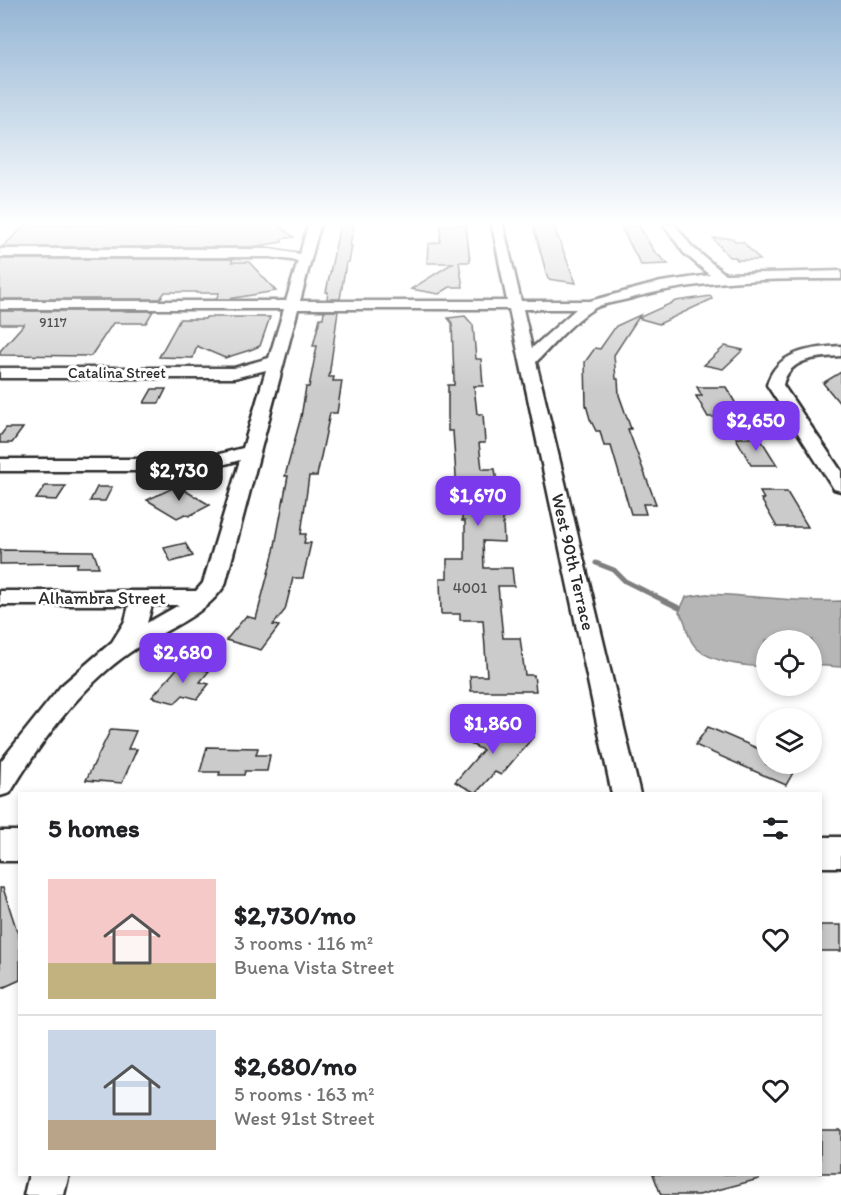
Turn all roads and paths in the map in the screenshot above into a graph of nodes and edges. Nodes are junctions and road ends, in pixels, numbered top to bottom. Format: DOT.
graph roads {
  1 [pos="299,281"];
  2 [pos="509,281"];
  3 [pos="703,281"];
  4 [pos="0,305"];
  5 [pos="590,305"];
  6 [pos="292,306"];
  7 [pos="515,306"];
  8 [pos="841,351"];
  9 [pos="529,360"];
  10 [pos="276,361"];
  11 [pos="0,373"];
  12 [pos="234,373"];
  13 [pos="270,384"];
  14 [pos="252,450"];
  15 [pos="0,465"];
  16 [pos="200,465"];
  17 [pos="244,481"];
  18 [pos="841,485"];
  19 [pos="0,598"];
  20 [pos="136,598"];
  21 [pos="204,598"];
  22 [pos="121,647"];
  23 [pos="0,785"];
  24 [pos="626,792"];
  25 [pos="0,846"];
  26 [pos="18,846"];
  27 [pos="822,852"];
  28 [pos="841,852"];
  29 [pos="49,1176"];
  30 [pos="44,1195"];
  1 -- 6 [label="street"];
  2 -- 7 [label="street, West 90th Terrace"];
  3 -- 5 [label="street"];
  4 -- 6 [label="street"];
  5 -- 7 [label="street"];
  5 -- 9 [label="street"];
  6 -- 7 [label="street"];
  6 -- 10 [label="street"];
  7 -- 9 [label="street, West 90th Terrace"];
  8 -- 18 [label="street"];
  9 -- 24 [label="street, West 90th Terrace"];
  10 -- 12 [label="street, Catalina Street"];
  10 -- 13 [label="street"];
  11 -- 12 [label="street, Catalina Street"];
  12 -- 13 [label="street, Catalina Street"];
  13 -- 14 [label="street"];
  14 -- 16 [label="street"];
  14 -- 17 [label="street"];
  15 -- 16 [label="street"];
  16 -- 17 [label="street"];
  17 -- 21 [label="street"];
  19 -- 20 [label="street, Alhambra Street"];
  20 -- 21 [label="street, Alhambra Street"];
  20 -- 22 [label="street"];
  21 -- 22 [label="street"];
  22 -- 23 [label="street"];
  25 -- 26 [label="main road"];
  27 -- 28 [label="main road"];
  29 -- 30 [label="street"];
}
